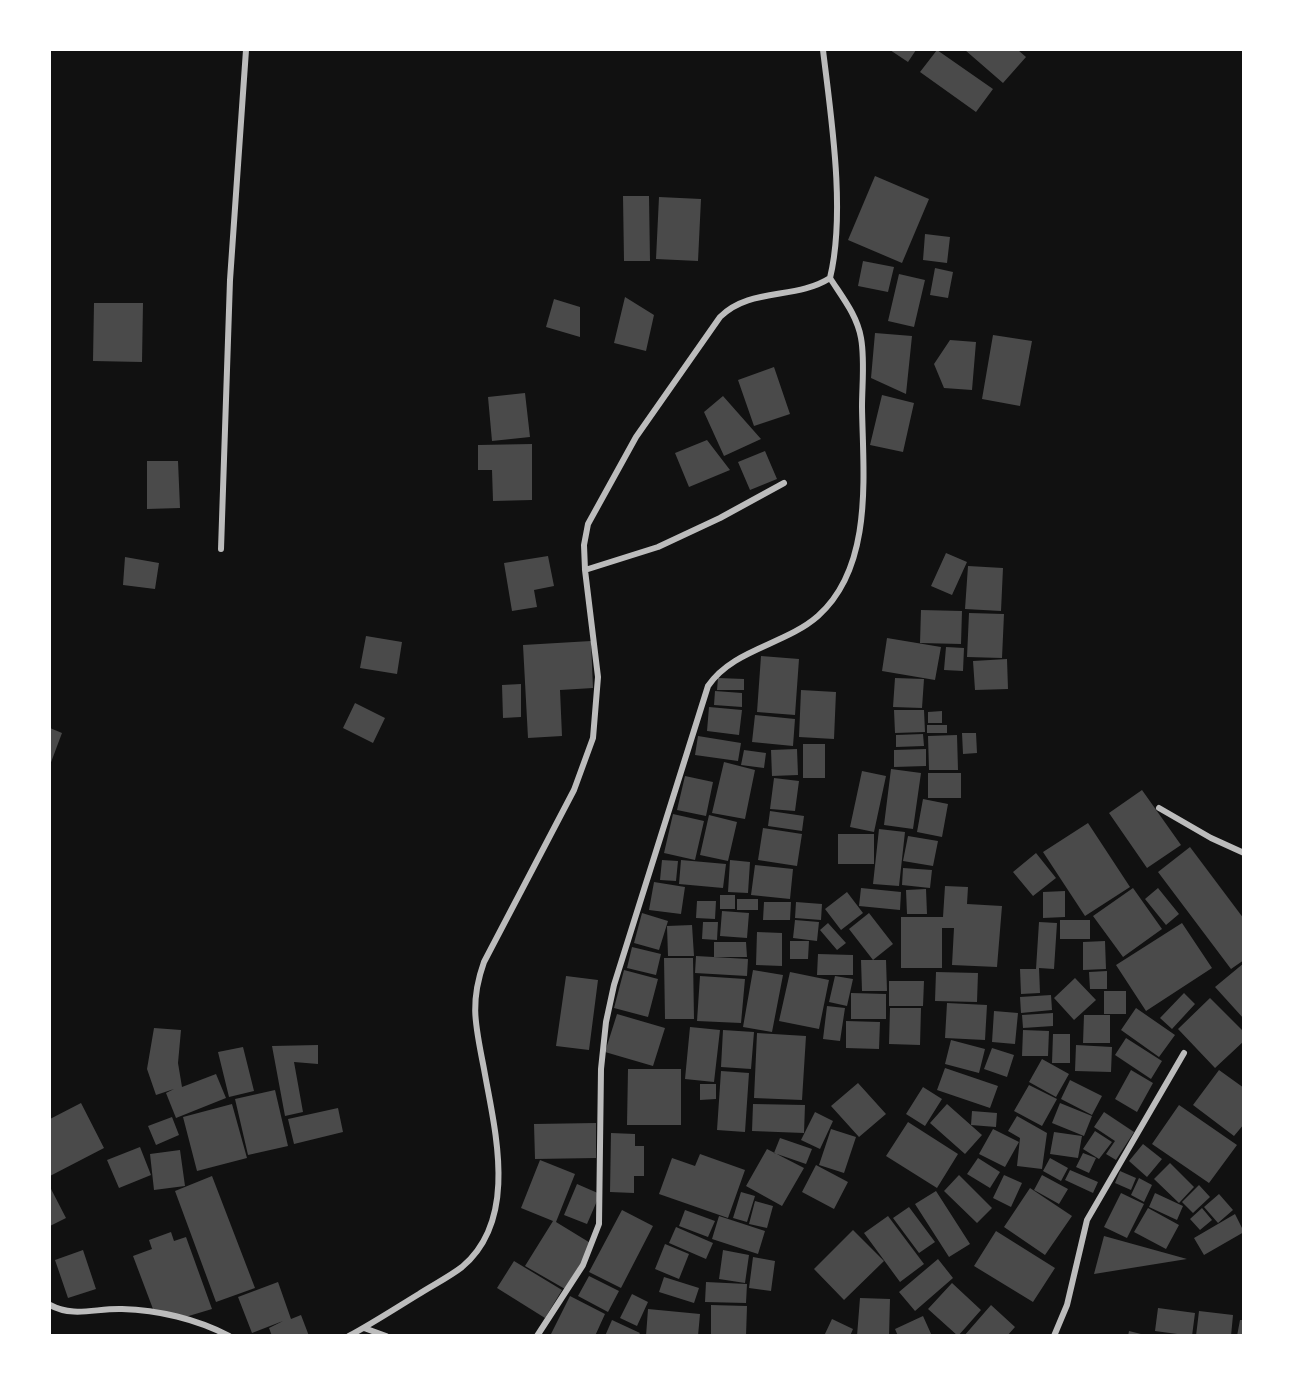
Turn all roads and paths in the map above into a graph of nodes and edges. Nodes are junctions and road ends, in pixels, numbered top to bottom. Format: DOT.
graph roads {
  1 [pos="246,50"];
  2 [pos="823,50"];
  3 [pos="830,278"];
  4 [pos="784,483"];
  5 [pos="221,549"];
  6 [pos="585,570"];
  7 [pos="1159,808"];
  8 [pos="1244,853"];
  9 [pos="1184,1053"];
  10 [pos="50,1305"];
  11 [pos="364,1328"];
  12 [pos="229,1335"];
  13 [pos="349,1335"];
  14 [pos="386,1335"];
  15 [pos="537,1335"];
  16 [pos="1054,1335"];
  1 -- 5 [label="street"];
  2 -- 3 [label="street"];
  3 -- 6 [label="street"];
  3 -- 15 [label="street"];
  4 -- 6 [label="street"];
  6 -- 11 [label="street"];
  7 -- 8 [label="street"];
  9 -- 16 [label="street"];
  10 -- 12 [label="street"];
  11 -- 13 [label="street"];
  11 -- 14 [label="street"];
}
